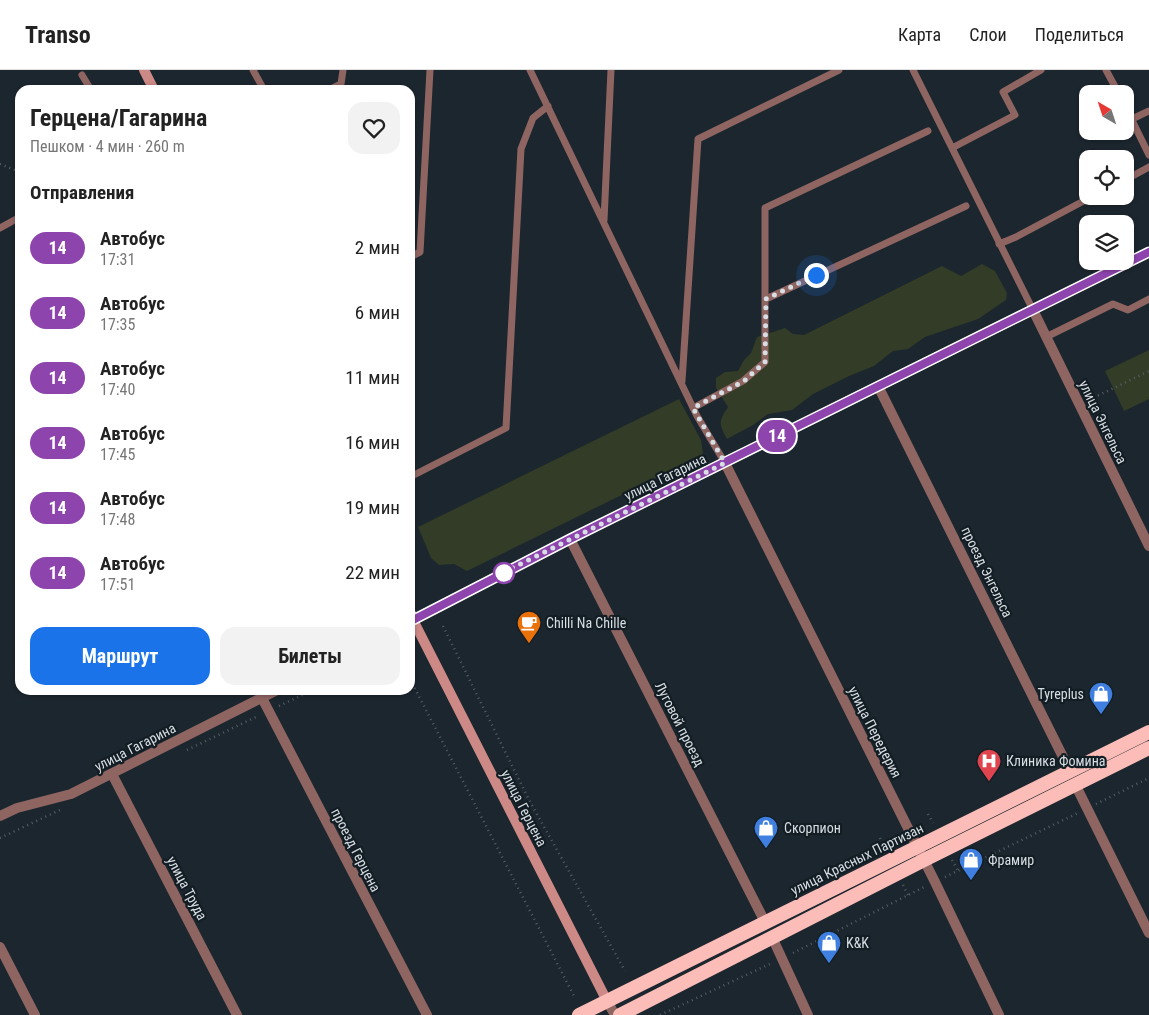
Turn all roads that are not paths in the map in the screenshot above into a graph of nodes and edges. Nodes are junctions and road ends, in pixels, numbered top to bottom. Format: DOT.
graph roads {
  1 [pos="144,70"];
  2 [pos="254,70"];
  3 [pos="343,70"];
  4 [pos="430,70"];
  5 [pos="530,70"];
  6 [pos="611,70"];
  7 [pos="839,70"];
  8 [pos="913,70"];
  9 [pos="1041,70"];
  10 [pos="1106,70"];
  11 [pos="82,75"];
  12 [pos="88,85"];
  13 [pos="152,85"];
  14 [pos="262,85"];
  15 [pos="339,85"];
  16 [pos="1114,85"];
  17 [pos="548,106"];
  18 [pos="1149,111"];
  19 [pos="1134,118"];
  20 [pos="1134,123"];
  21 [pos="928,131"];
  22 [pos="952,148"];
  23 [pos="1149,155"];
  24 [pos="1149,167"];
  25 [pos="1134,175"];
  26 [pos="1079,203"];
  27 [pos="966,206"];
  28 [pos="15,220"];
  29 [pos="604,222"];
  30 [pos="0,228"];
  31 [pos="999,244"];
  32 [pos="1149,252"];
  33 [pos="415,255"];
  34 [pos="766,299"];
  35 [pos="1149,300"];
  36 [pos="1032,310"];
  37 [pos="1046,337"];
  38 [pos="682,384"];
  39 [pos="878,386"];
  40 [pos="693,408"];
  41 [pos="725,463"];
  42 [pos="415,474"];
  43 [pos="570,539"];
  44 [pos="1149,546"];
  45 [pos="415,616"];
  46 [pos="415,626"];
  47 [pos="268,695"];
  48 [pos="262,698"];
  49 [pos="1149,732"];
  50 [pos="1149,748"];
  51 [pos="112,774"];
  52 [pos="1073,778"];
  53 [pos="0,816"];
  54 [pos="917,847"];
  55 [pos="924,860"];
  56 [pos="765,922"];
  57 [pos="1149,934"];
  58 [pos="772,937"];
  59 [pos="0,947"];
  60 [pos="607,1001"];
  61 [pos="35,1015"];
  62 [pos="237,1015"];
  63 [pos="427,1015"];
  64 [pos="579,1015"];
  65 [pos="615,1015"];
  66 [pos="620,1015"];
  67 [pos="808,1015"];
  68 [pos="999,1015"];
  1 -- 13 [label="main road"];
  2 -- 14 [label="lane"];
  3 -- 15 [label="lane"];
  4 -- 33 [label="lane"];
  5 -- 17 [label="lane"];
  6 -- 29 [label="lane"];
  7 -- 38 [label="lane"];
  8 -- 22 [label="lane"];
  9 -- 22 [label="lane"];
  10 -- 16 [label="lane"];
  11 -- 12 [label="lane"];
  17 -- 29 [label="lane"];
  17 -- 42 [label="lane"];
  18 -- 19 [label="lane"];
  20 -- 23 [label="lane"];
  21 -- 34 [label="lane"];
  22 -- 31 [label="lane"];
  24 -- 25 [label="lane"];
  26 -- 31 [label="lane"];
  27 -- 34 [label="lane"];
  28 -- 30 [label="lane"];
  29 -- 38 [label="lane"];
  31 -- 36 [label="lane"];
  32 -- 36 [label="street, улица Гагарина"];
  34 -- 40 [label="lane"];
  35 -- 37 [label="lane"];
  36 -- 37 [label="street, улица Энгельса"];
  36 -- 39 [label="street, улица Гагарина"];
  37 -- 44 [label="street, улица Энгельса"];
  38 -- 40 [label="lane"];
  39 -- 41 [label="street, улица Гагарина"];
  39 -- 52 [label="street, проезд Энгельса"];
  40 -- 41 [label="lane"];
  41 -- 43 [label="street, улица Гагарина"];
  41 -- 54 [label="street, улица Передерия"];
  43 -- 45 [label="street, улица Гагарина"];
  43 -- 56 [label="street, Луговой проезд"];
  46 -- 60 [label="main road, улица Герцена"];
  47 -- 48 [label="street, улица Гагарина"];
  48 -- 51 [label="street, улица Гагарина"];
  48 -- 63 [label="street, проезд Герцена"];
  49 -- 52 [label="highway, улица Красных Партизан"];
  50 -- 52 [label="highway, улица Красных Партизан"];
  51 -- 53 [label="street, улица Гагарина"];
  51 -- 62 [label="street, улица Труда"];
  52 -- 54 [label="highway, улица Красных Партизан"];
  52 -- 55 [label="highway, улица Красных Партизан"];
  52 -- 57 [label="street, проезд Энгельса"];
  54 -- 55 [label="street, улица Передерия"];
  54 -- 56 [label="highway, улица Красных Партизан"];
  55 -- 58 [label="highway, улица Красных Партизан"];
  55 -- 68 [label="street, улица Передерия"];
  56 -- 60 [label="highway, улица Красных Партизан"];
  58 -- 66 [label="highway, улица Красных Партизан"];
  58 -- 67 [label="street"];
  59 -- 61 [label="street"];
  60 -- 64 [label="highway, улица Красных Партизан"];
  60 -- 65 [label="street, улица Герцена"];
}
